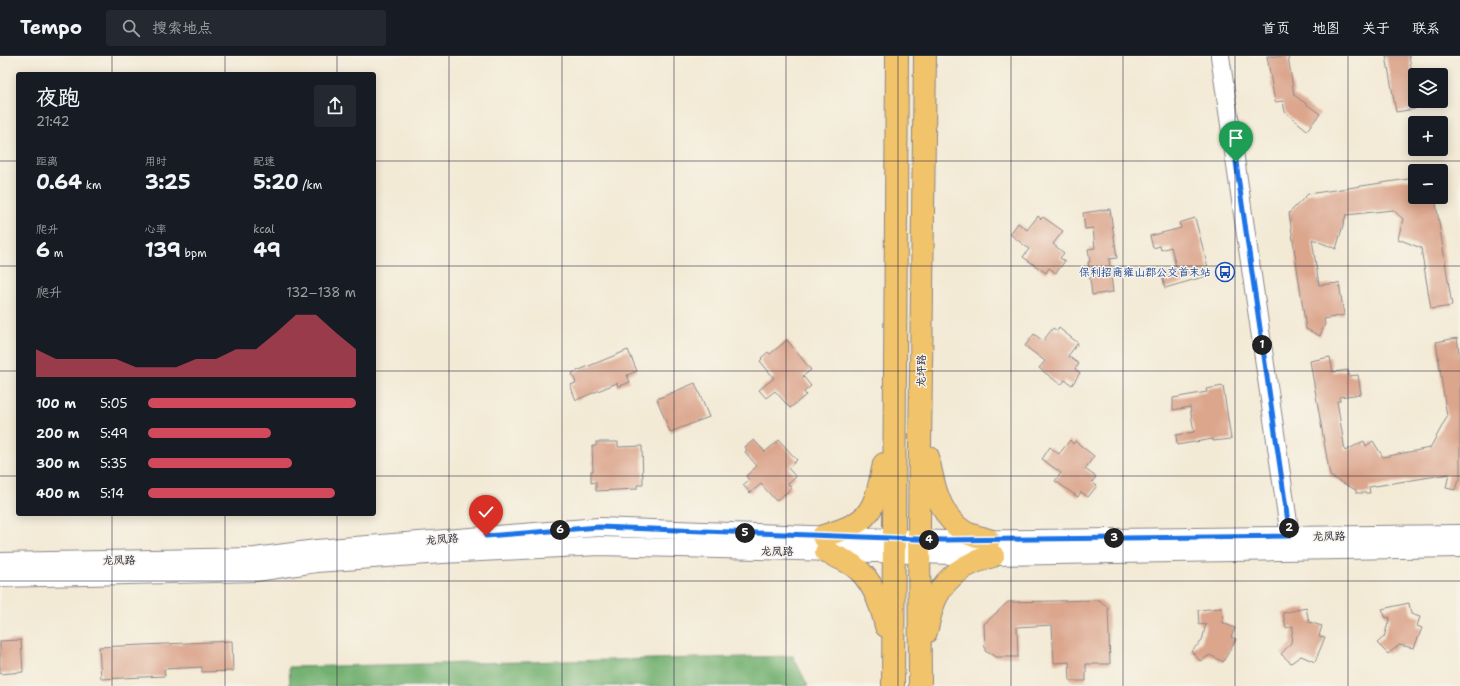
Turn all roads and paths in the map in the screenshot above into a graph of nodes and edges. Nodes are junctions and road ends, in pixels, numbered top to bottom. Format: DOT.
graph roads {
  1 [pos="897,56"];
  2 [pos="925,56"];
  3 [pos="1220,56"];
  4 [pos="920,423"];
  5 [pos="894,424"];
  6 [pos="1460,534"];
  7 [pos="1290,536"];
  8 [pos="824,544"];
  9 [pos="893,546"];
  10 [pos="919,547"];
  11 [pos="991,548"];
  12 [pos="1460,548"];
  13 [pos="0,562"];
  14 [pos="0,578"];
  15 [pos="920,655"];
  16 [pos="892,658"];
  17 [pos="893,686"];
  18 [pos="920,686"];
  1 -- 5 [label="main road"];
  2 -- 4 [label="main road, 龙坪路"];
  3 -- 7 [label="street"];
  4 -- 10 [label="main road, 龙坪路"];
  4 -- 11 [label="main road"];
  5 -- 8 [label="main road"];
  5 -- 9 [label="main road"];
  6 -- 7 [label="street, 龙凤路"];
  7 -- 11 [label="street, 龙凤路"];
  8 -- 9 [label="street, 龙凤路"];
  8 -- 13 [label="street, 龙凤路"];
  8 -- 14 [label="street, 龙凤路"];
  8 -- 16 [label="main road"];
  9 -- 10 [label="street, 龙凤路"];
  9 -- 16 [label="main road"];
  10 -- 11 [label="street, 龙凤路"];
  10 -- 15 [label="main road, 龙坪路"];
  11 -- 12 [label="street, 龙凤路"];
  11 -- 15 [label="main road"];
  15 -- 18 [label="main road, 龙坪路"];
  16 -- 17 [label="main road"];
}
